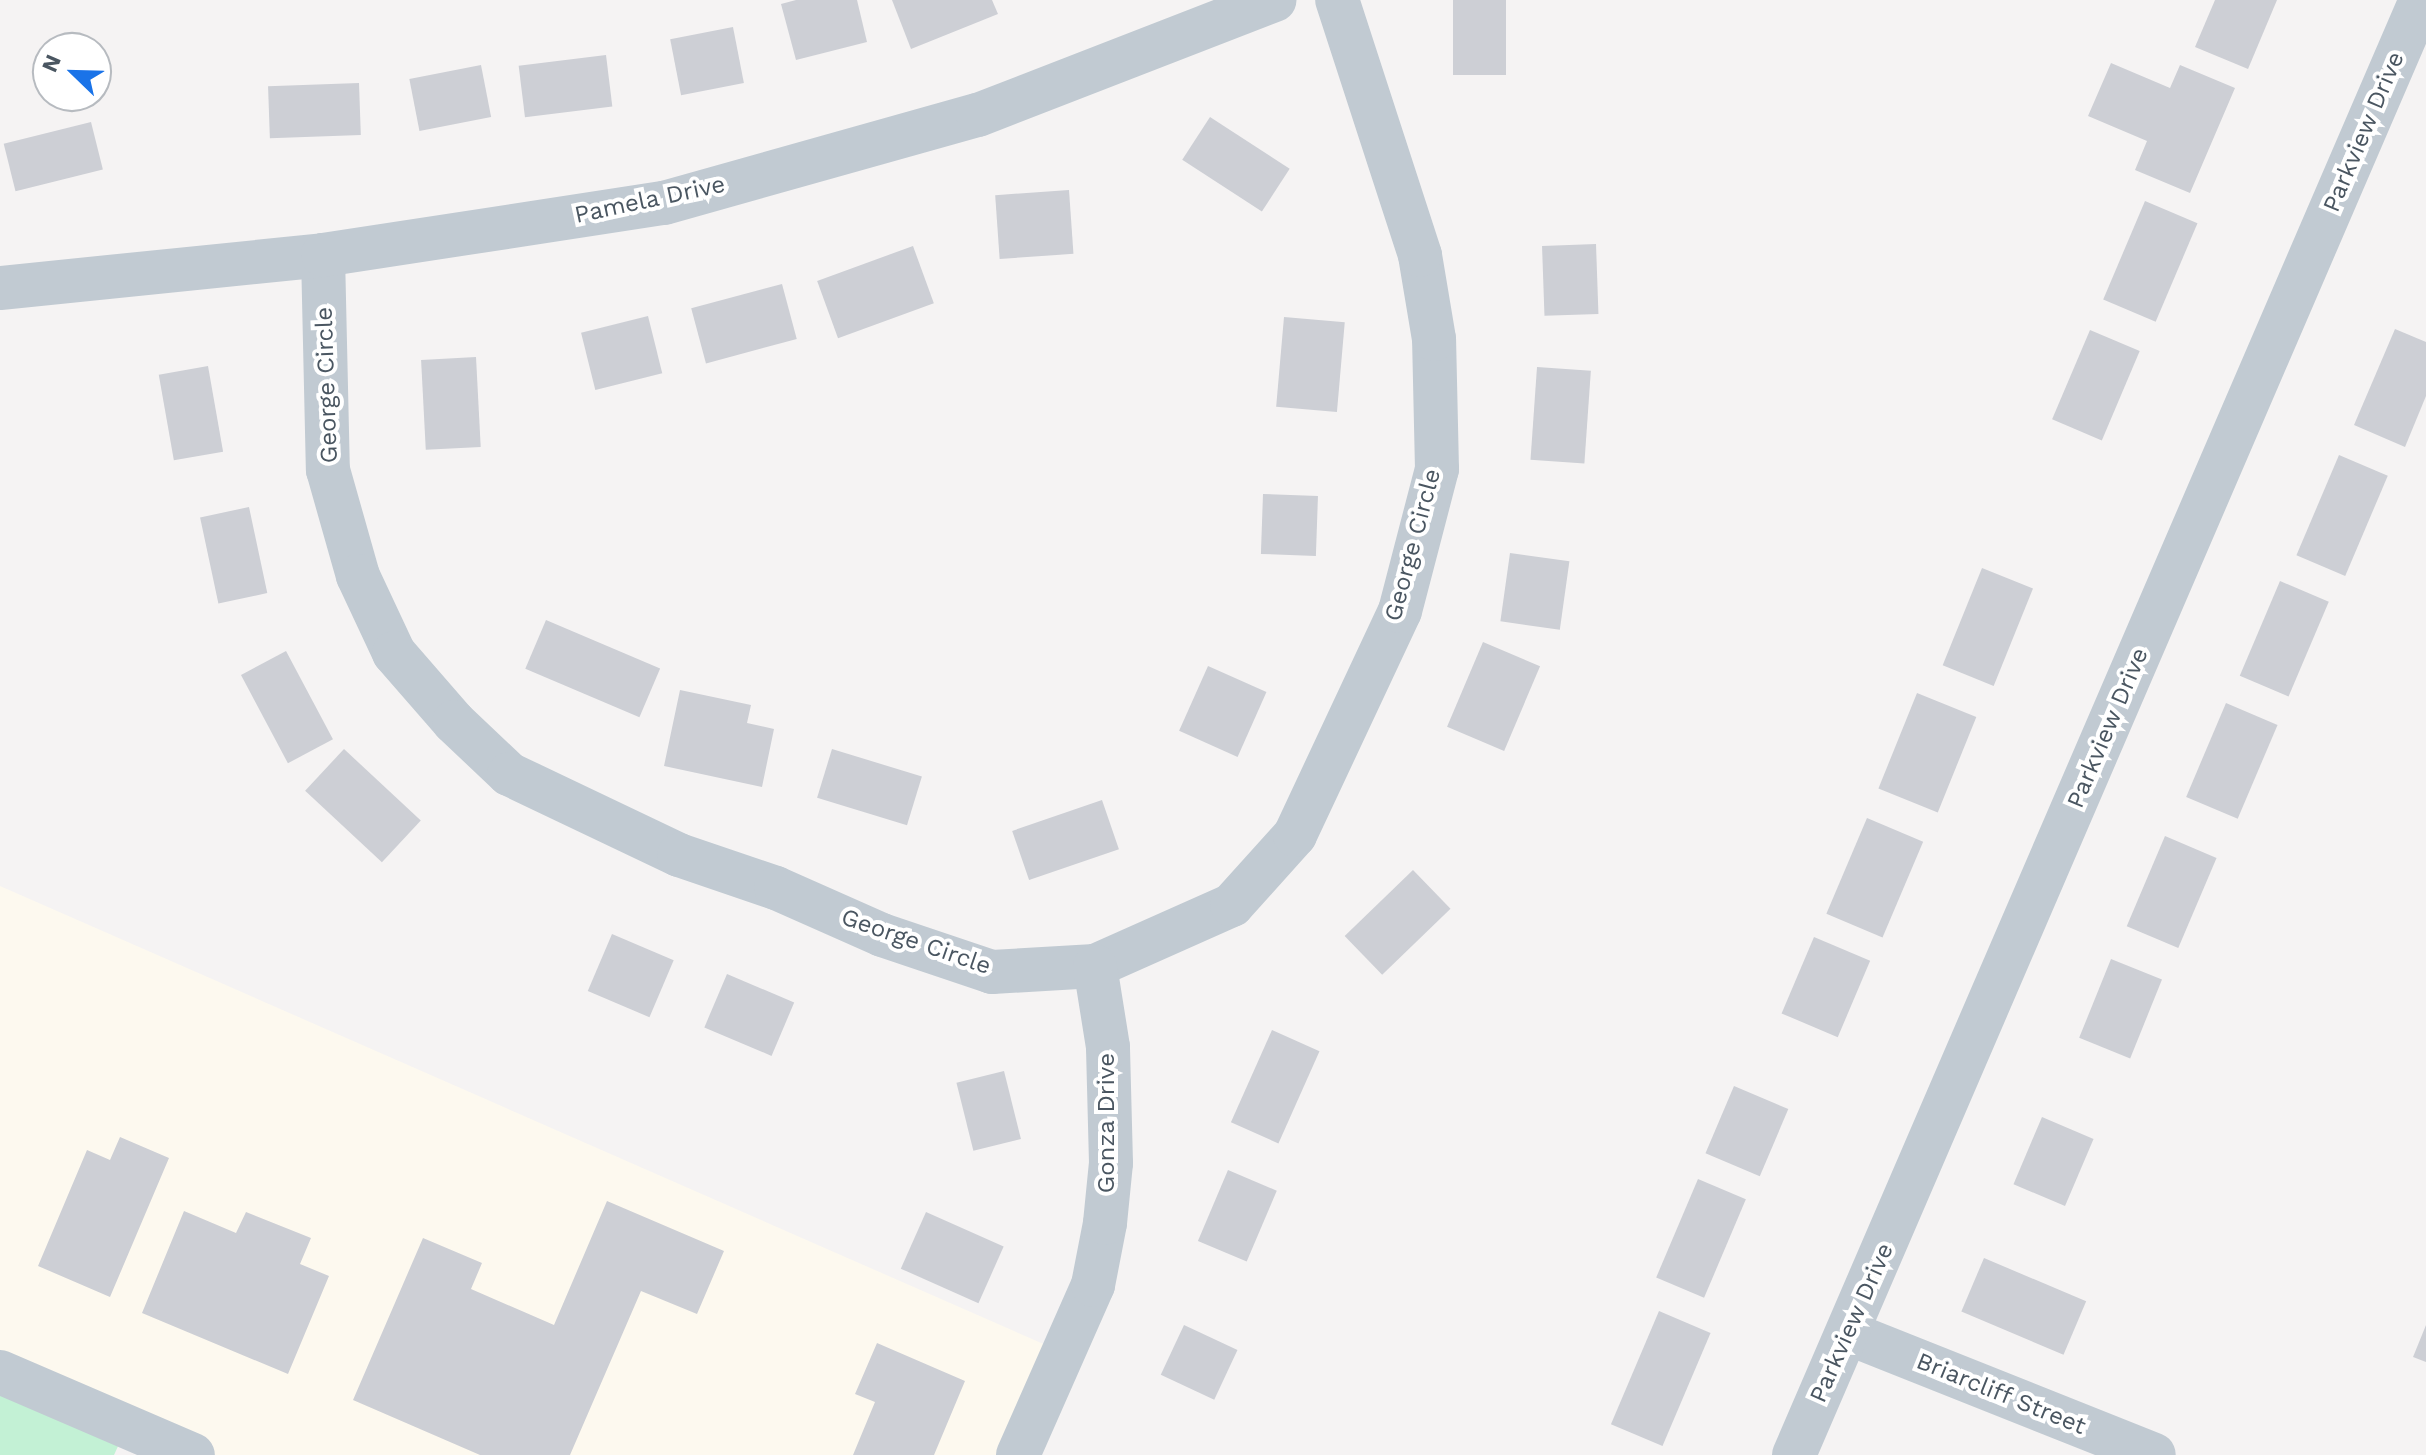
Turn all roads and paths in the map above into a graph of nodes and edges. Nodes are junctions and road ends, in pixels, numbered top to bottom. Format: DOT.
graph roads {
  1 [pos="1274,0"];
  2 [pos="1337,0"];
  3 [pos="2421,0"];
  4 [pos="323,255"];
  5 [pos="0,288"];
  6 [pos="1095,966"];
  7 [pos="1848,1333"];
  8 [pos="0,1372"];
  9 [pos="193,1455"];
  10 [pos="1018,1455"];
  11 [pos="1794,1455"];
  12 [pos="2154,1455"];
  1 -- 4 [label="street, Pamela Drive"];
  2 -- 6 [label="street, George Circle"];
  3 -- 7 [label="street, Parkview Drive"];
  4 -- 5 [label="street, Pamela Drive"];
  4 -- 6 [label="street, George Circle"];
  6 -- 10 [label="street, Gonza Drive"];
  7 -- 11 [label="street, Parkview Drive"];
  7 -- 12 [label="street, Briarcliff Street"];
  8 -- 9 [label="street"];
}
